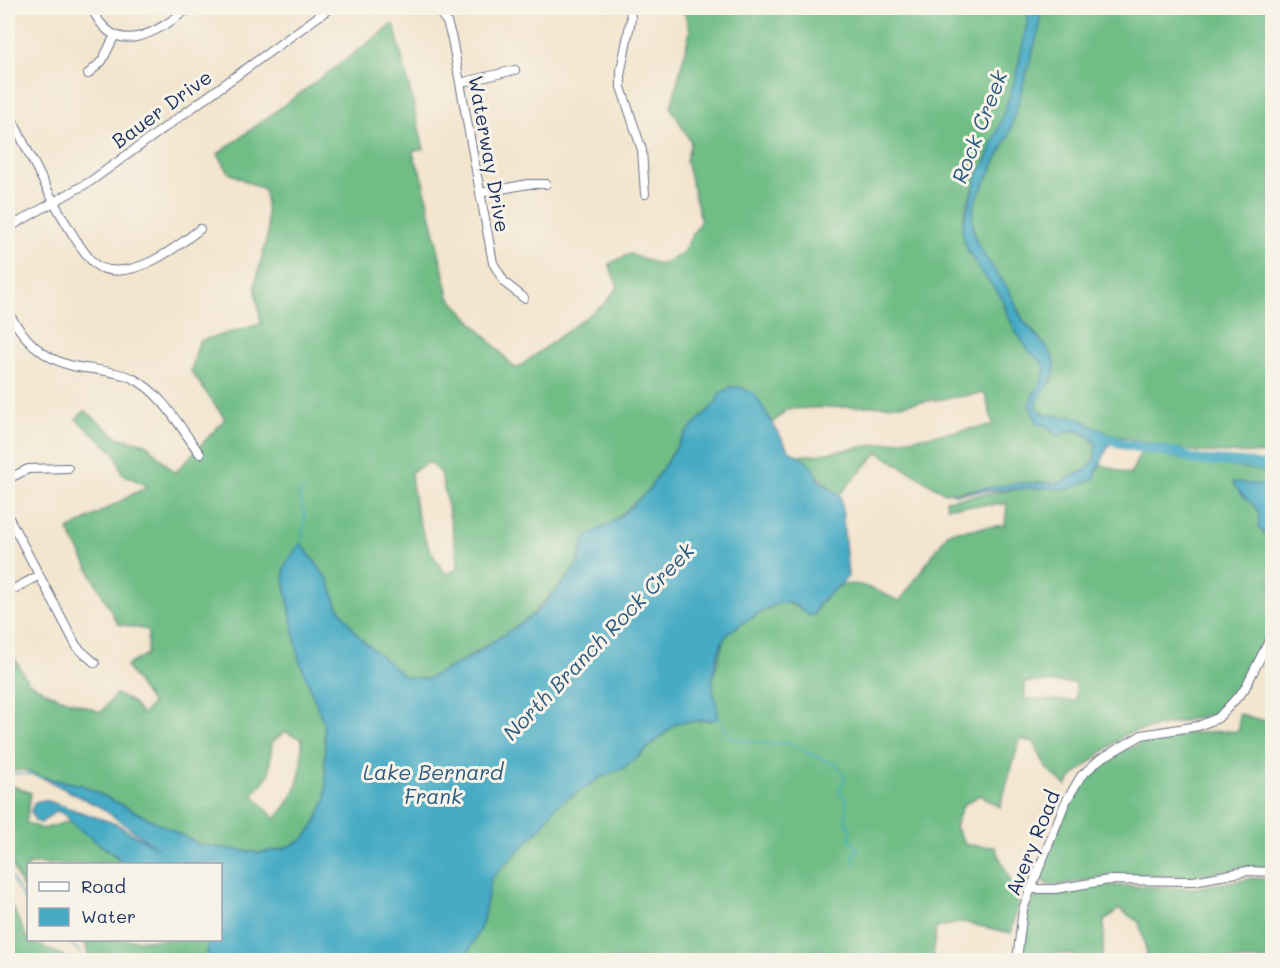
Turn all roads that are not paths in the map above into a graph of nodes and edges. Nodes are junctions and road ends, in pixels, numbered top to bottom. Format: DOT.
graph roads {
  1 [pos="92,8"];
  2 [pos="189,8"];
  3 [pos="330,8"];
  4 [pos="436,8"];
  5 [pos="630,8"];
  6 [pos="115,35"];
  7 [pos="515,70"];
  8 [pos="88,74"];
  9 [pos="460,83"];
  10 [pos="8,111"];
  11 [pos="546,184"];
  12 [pos="480,193"];
  13 [pos="645,194"];
  14 [pos="55,200"];
  15 [pos="8,228"];
  16 [pos="200,229"];
  17 [pos="524,298"];
  18 [pos="8,312"];
  19 [pos="200,454"];
  20 [pos="68,468"];
  21 [pos="8,479"];
  22 [pos="8,516"];
  23 [pos="38,576"];
  24 [pos="8,592"];
  25 [pos="1272,635"];
  26 [pos="94,663"];
  27 [pos="1272,872"];
  28 [pos="1031,889"];
  29 [pos="1017,960"];
  1 -- 6 [label="street"];
  2 -- 6 [label="street"];
  3 -- 14 [label="street, Bauer Drive"];
  4 -- 9 [label="street, Waterway Drive"];
  5 -- 13 [label="street"];
  6 -- 8 [label="street"];
  7 -- 9 [label="street"];
  9 -- 12 [label="street, Waterway Drive"];
  10 -- 14 [label="street"];
  11 -- 12 [label="street"];
  12 -- 17 [label="street, Waterway Drive"];
  14 -- 15 [label="street, Bauer Drive"];
  14 -- 16 [label="street"];
  18 -- 19 [label="street"];
  20 -- 21 [label="street"];
  22 -- 23 [label="street"];
  23 -- 24 [label="street"];
  23 -- 26 [label="street"];
  25 -- 28 [label="street, Avery Road"];
  27 -- 28 [label="street"];
  28 -- 29 [label="street, Avery Road"];
}
